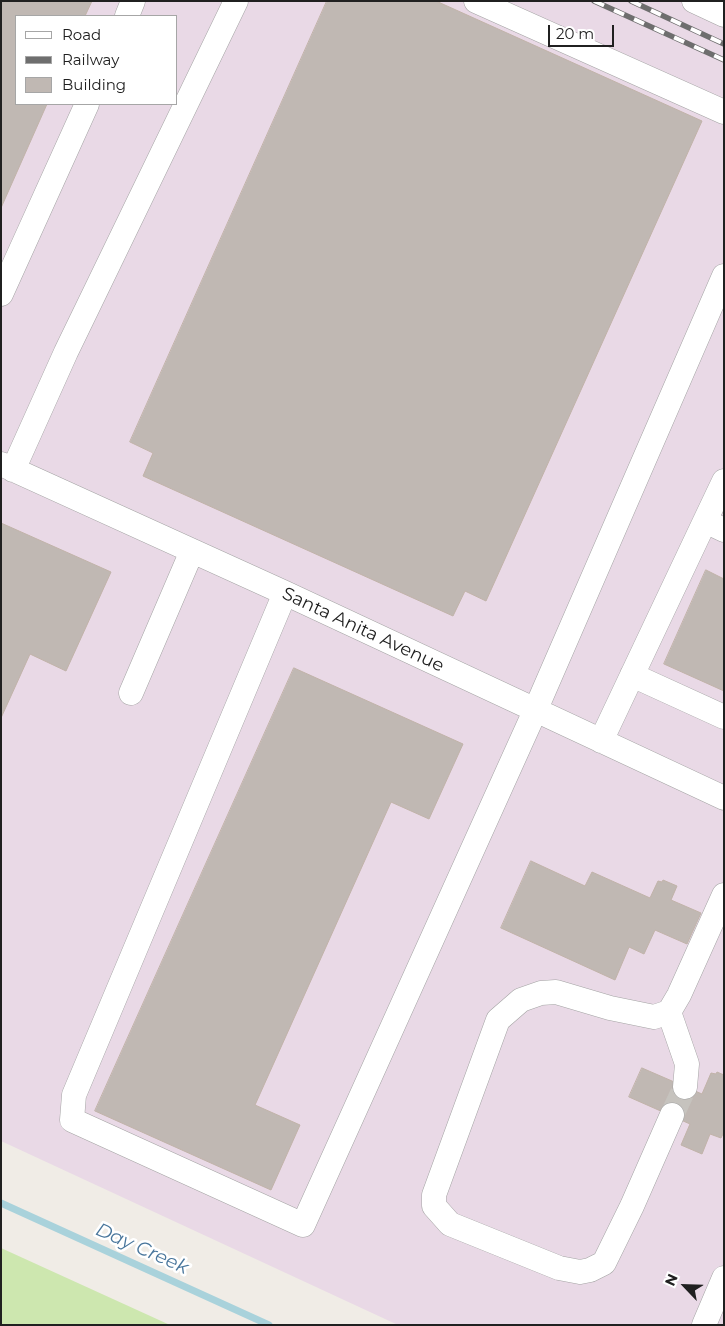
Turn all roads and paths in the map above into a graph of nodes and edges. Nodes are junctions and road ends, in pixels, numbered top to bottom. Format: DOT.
graph roads {
  1 [pos="133,1"];
  2 [pos="236,1"];
  3 [pos="476,1"];
  4 [pos="694,1"];
  5 [pos="127,15"];
  6 [pos="724,15"];
  7 [pos="86,105"];
  8 [pos="724,112"];
  9 [pos="9,256"];
  10 [pos="724,276"];
  11 [pos="1,294"];
  12 [pos="7,467"];
  13 [pos="724,481"];
  14 [pos="714,525"];
  15 [pos="192,551"];
  16 [pos="285,594"];
  17 [pos="632,675"];
  18 [pos="131,694"];
  19 [pos="535,711"];
  20 [pos="724,717"];
  21 [pos="601,742"];
  22 [pos="724,798"];
  23 [pos="724,895"];
  24 [pos="669,1012"];
  25 [pos="685,1087"];
  26 [pos="672,1115"];
  27 [pos="724,1278"];
  28 [pos="704,1325"];
  1 -- 5 [label="street"];
  2 -- 12 [label="street"];
  3 -- 8 [label="street"];
  4 -- 6 [label="street"];
  7 -- 9 [label="street"];
  9 -- 11 [label="street"];
  10 -- 19 [label="street"];
  12 -- 15 [label="street, Santa Anita Avenue"];
  13 -- 14 [label="street"];
  14 -- 17 [label="street"];
  15 -- 16 [label="street, Santa Anita Avenue"];
  15 -- 18 [label="street"];
  16 -- 19 [label="street, Santa Anita Avenue"];
  16 -- 19 [label="street"];
  17 -- 20 [label="street"];
  17 -- 21 [label="street"];
  19 -- 21 [label="street, Santa Anita Avenue"];
  21 -- 22 [label="street, Santa Anita Avenue"];
  23 -- 24 [label="street"];
  24 -- 25 [label="street"];
  24 -- 26 [label="street"];
  27 -- 28 [label="street"];
}
